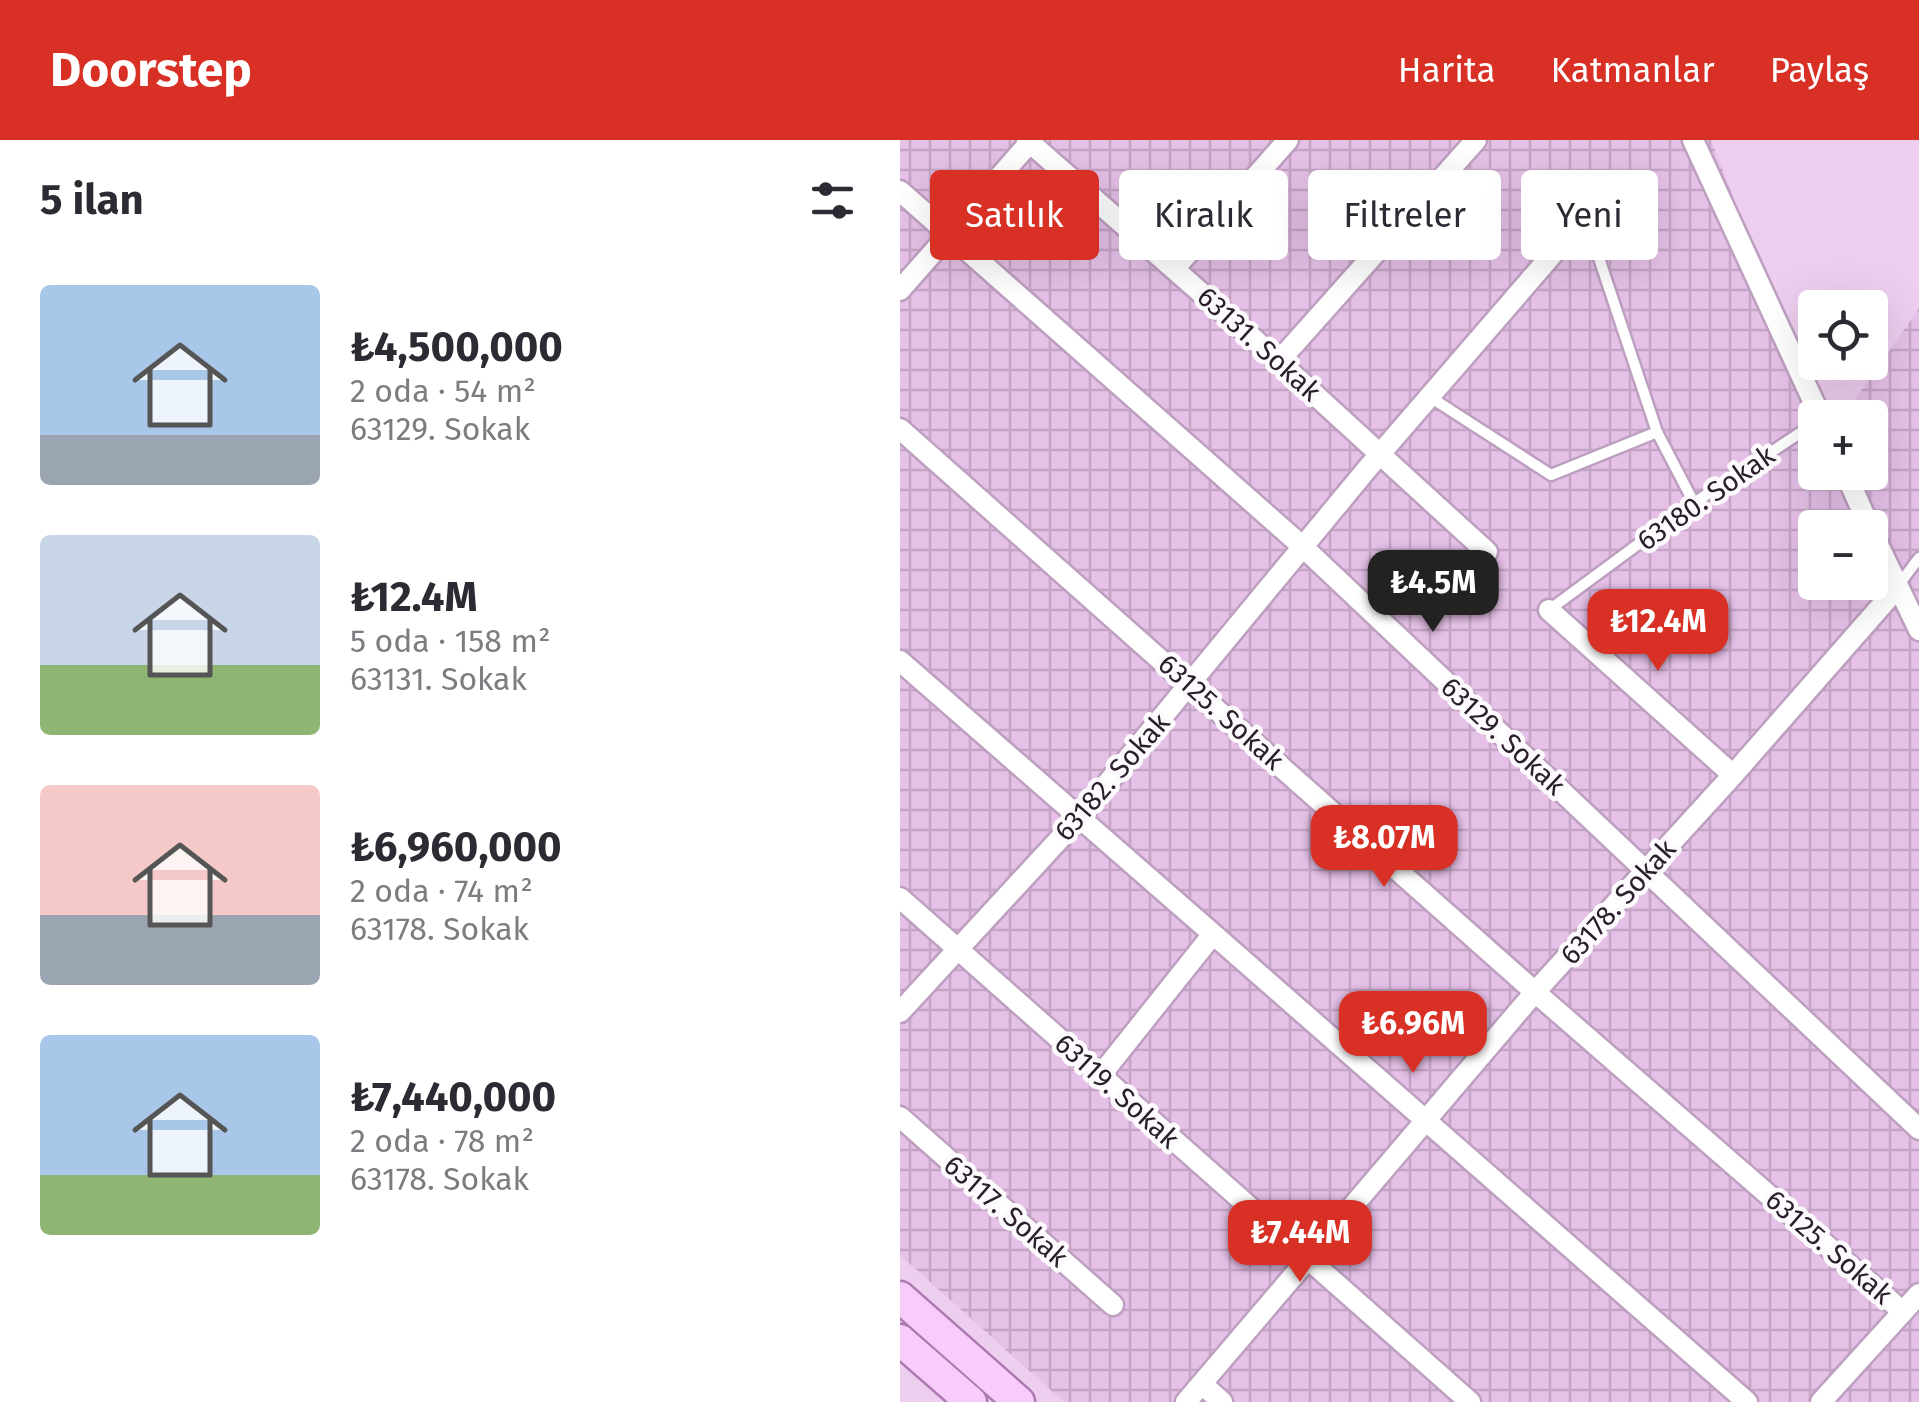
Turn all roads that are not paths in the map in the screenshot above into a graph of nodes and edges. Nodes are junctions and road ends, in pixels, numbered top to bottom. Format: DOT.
graph roads {
  1 [pos="1288,140"];
  2 [pos="1476,140"];
  3 [pos="1692,140"];
  4 [pos="1030,141"];
  5 [pos="1005,170"];
  6 [pos="900,191"];
  7 [pos="930,217"];
  8 [pos="930,256"];
  9 [pos="979,260"];
  10 [pos="1547,260"];
  11 [pos="1600,260"];
  12 [pos="1174,269"];
  13 [pos="900,290"];
  14 [pos="1278,362"];
  15 [pos="1430,396"];
  16 [pos="1813,400"];
  17 [pos="900,429"];
  18 [pos="1657,432"];
  19 [pos="1798,434"];
  20 [pos="1380,454"];
  21 [pos="1694,503"];
  22 [pos="1304,546"];
  23 [pos="1487,552"];
  24 [pos="1919,558"];
  25 [pos="1888,568"];
  26 [pos="1897,588"];
  27 [pos="1549,610"];
  28 [pos="1919,630"];
  29 [pos="900,661"];
  30 [pos="1192,686"];
  31 [pos="1733,776"];
  32 [pos="1078,820"];
  33 [pos="1646,871"];
  34 [pos="900,898"];
  35 [pos="1213,934"];
  36 [pos="956,947"];
  37 [pos="1536,992"];
  38 [pos="900,1012"];
  39 [pos="1100,1076"];
  40 [pos="900,1118"];
  41 [pos="1426,1121"];
  42 [pos="1919,1129"];
  43 [pos="1308,1259"];
  44 [pos="1919,1294"];
  45 [pos="900,1298"];
  46 [pos="1113,1305"];
  47 [pos="1903,1312"];
  48 [pos="900,1340"];
  49 [pos="1202,1384"];
  50 [pos="971,1402"];
  51 [pos="1019,1402"];
  52 [pos="1186,1402"];
  53 [pos="1222,1402"];
  54 [pos="1470,1402"];
  55 [pos="1747,1402"];
  56 [pos="1821,1402"];
  1 -- 12 [label="street"];
  2 -- 14 [label="street"];
  3 -- 16 [label="street"];
  4 -- 5 [label="street"];
  4 -- 12 [label="street, 63131. Sokak"];
  6 -- 7 [label="street, 63129. Sokak"];
  8 -- 13 [label="street"];
  9 -- 22 [label="street, 63129. Sokak"];
  10 -- 15 [label="street, 63182. Sokak"];
  11 -- 18 [label="lane"];
  12 -- 14 [label="street, 63131. Sokak"];
  14 -- 20 [label="street, 63131. Sokak"];
  15 -- 18 [label="lane"];
  15 -- 20 [label="street, 63182. Sokak"];
  17 -- 30 [label="street, 63125. Sokak"];
  18 -- 21 [label="lane"];
  19 -- 21 [label="lane, 63180. Sokak"];
  20 -- 22 [label="street, 63182. Sokak"];
  20 -- 23 [label="street, 63131. Sokak"];
  21 -- 27 [label="lane, 63180. Sokak"];
  22 -- 30 [label="street, 63182. Sokak"];
  22 -- 33 [label="street, 63129. Sokak"];
  24 -- 26 [label="lane"];
  25 -- 26 [label="street"];
  26 -- 28 [label="street"];
  26 -- 31 [label="street, 63178. Sokak"];
  27 -- 31 [label="street"];
  29 -- 32 [label="street"];
  30 -- 32 [label="street, 63182. Sokak"];
  30 -- 37 [label="street, 63125. Sokak"];
  31 -- 33 [label="street, 63178. Sokak"];
  32 -- 35 [label="street"];
  32 -- 36 [label="street, 63182. Sokak"];
  33 -- 37 [label="street, 63178. Sokak"];
  33 -- 42 [label="street, 63129. Sokak"];
  34 -- 36 [label="street, 63119. Sokak"];
  35 -- 39 [label="street"];
  35 -- 41 [label="street"];
  36 -- 38 [label="street, 63182. Sokak"];
  36 -- 39 [label="street, 63119. Sokak"];
  37 -- 41 [label="street, 63178. Sokak"];
  37 -- 47 [label="street, 63125. Sokak"];
  39 -- 43 [label="street, 63119. Sokak"];
  40 -- 46 [label="street, 63117. Sokak"];
  41 -- 43 [label="street, 63178. Sokak"];
  41 -- 55 [label="street"];
  43 -- 49 [label="street, 63178. Sokak"];
  43 -- 54 [label="street, 63119. Sokak"];
  44 -- 47 [label="street"];
  45 -- 51 [label="main road"];
  47 -- 56 [label="street"];
  48 -- 50 [label="main road"];
  49 -- 52 [label="street, 63178. Sokak"];
  49 -- 53 [label="street"];
}
